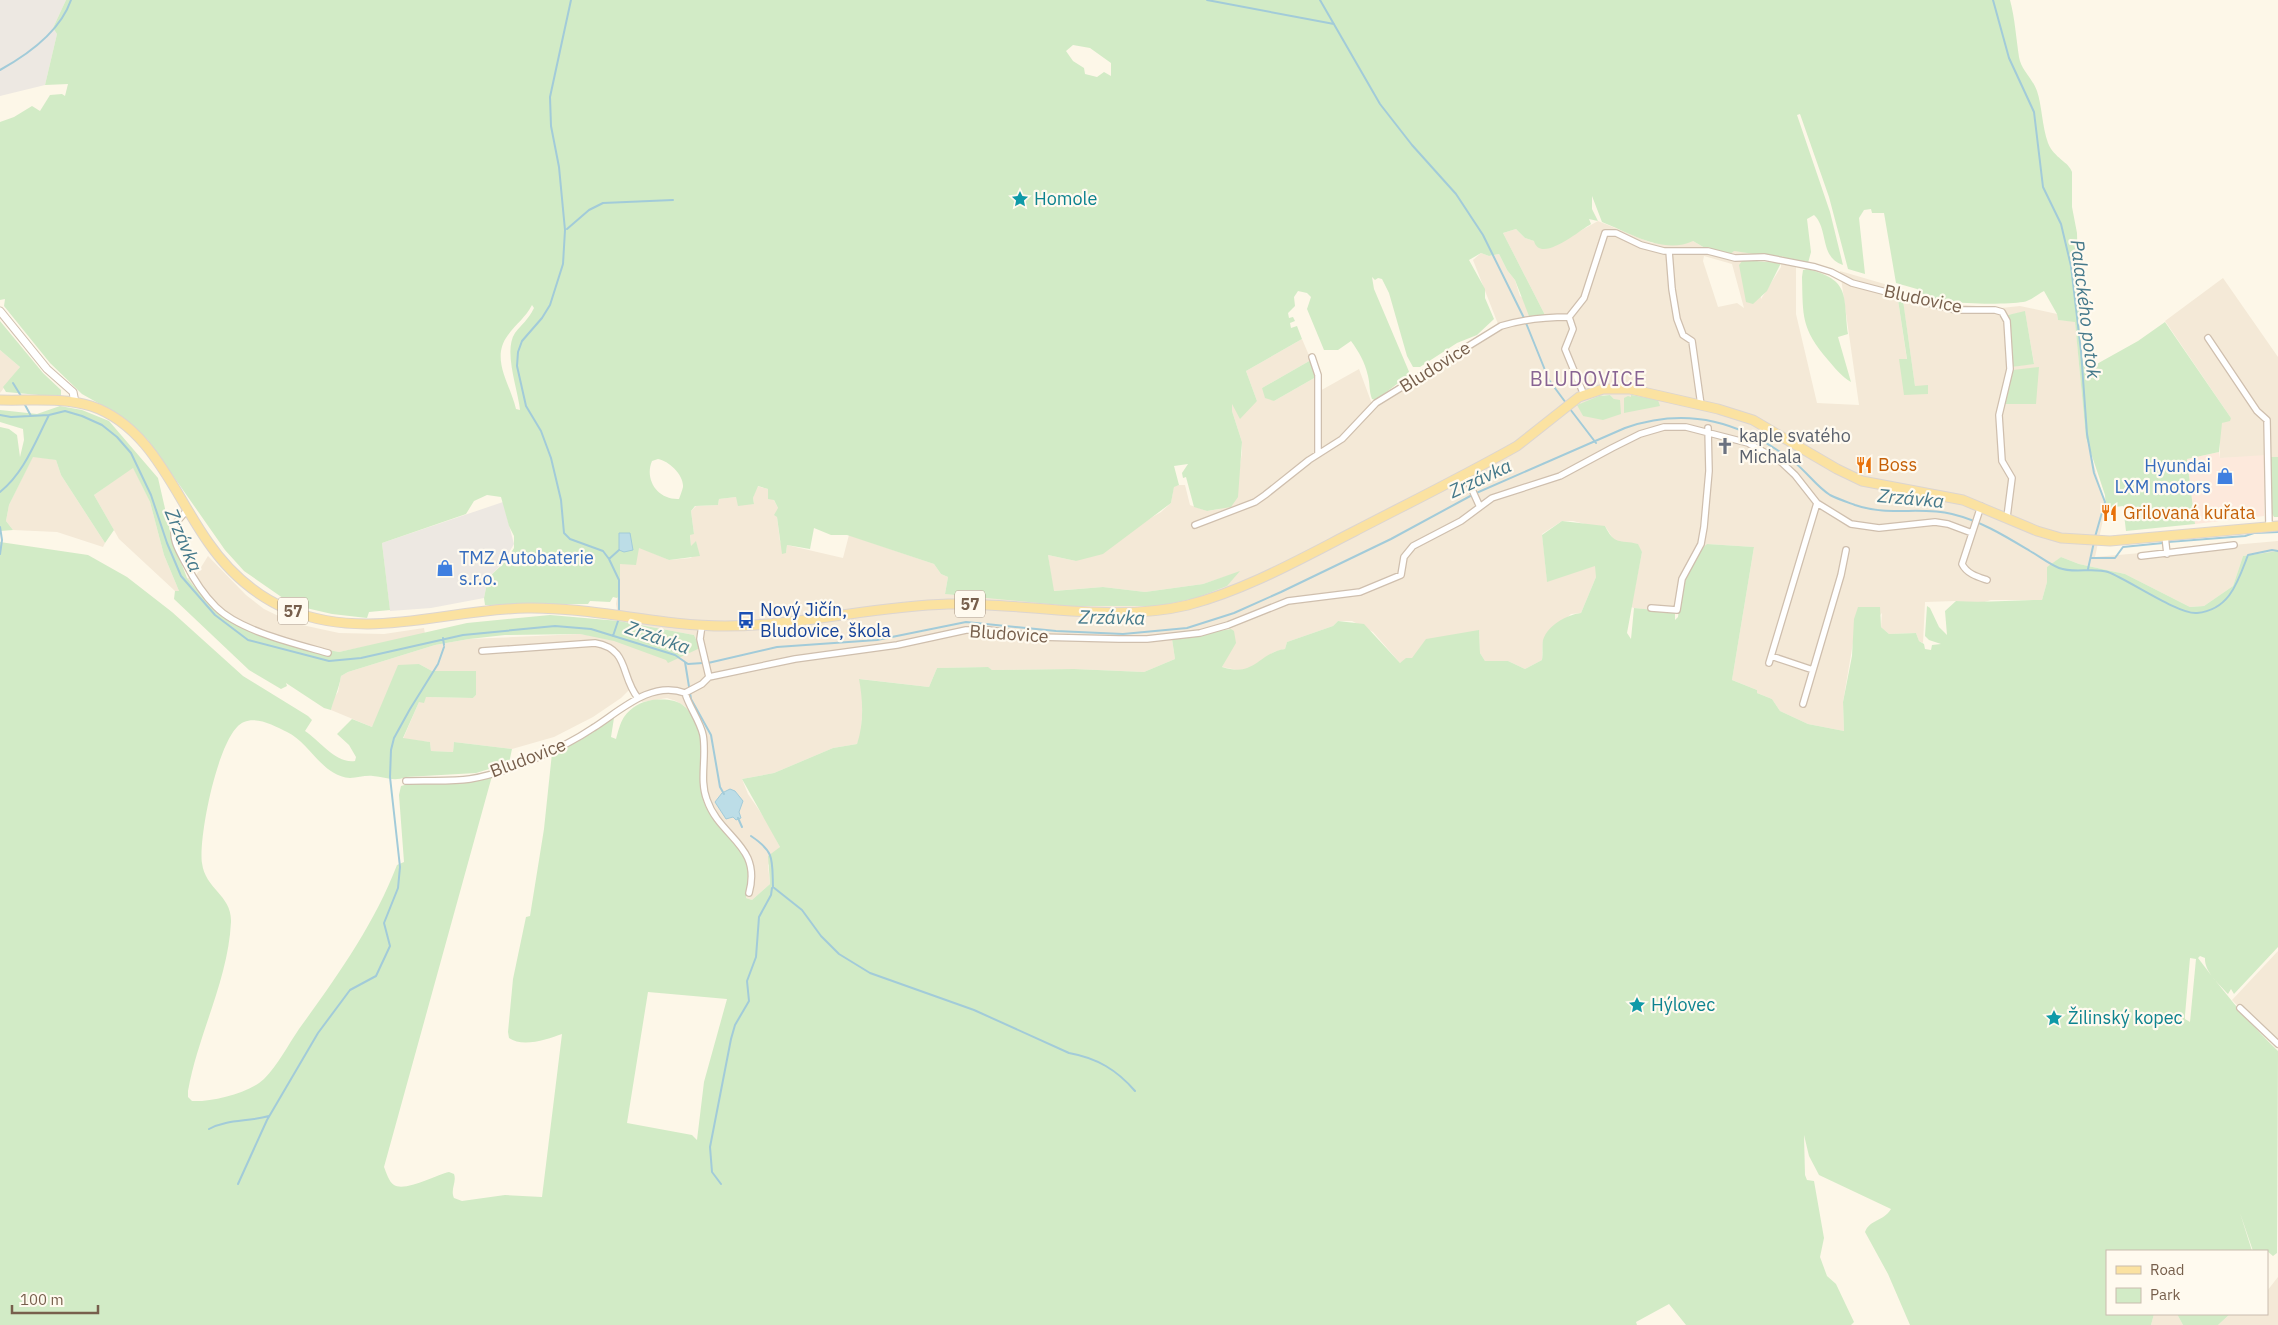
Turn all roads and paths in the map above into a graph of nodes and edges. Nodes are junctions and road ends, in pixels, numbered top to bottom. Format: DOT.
graph roads {
  1 [pos="1669,251"];
  2 [pos="0,311"];
  3 [pos="1569,318"];
  4 [pos="2208,338"];
  5 [pos="1312,357"];
  6 [pos="1584,395"];
  7 [pos="0,400"];
  8 [pos="75,402"];
  9 [pos="1701,405"];
  10 [pos="1708,431"];
  11 [pos="1318,454"];
  12 [pos="1465,474"];
  13 [pos="1478,503"];
  14 [pos="1817,503"];
  15 [pos="188,509"];
  16 [pos="1979,511"];
  17 [pos="2007,517"];
  18 [pos="1195,525"];
  19 [pos="2273,526"];
  20 [pos="1972,530"];
  21 [pos="2165,541"];
  22 [pos="2234,545"];
  23 [pos="1846,550"];
  24 [pos="2167,554"];
  25 [pos="2141,556"];
  26 [pos="1987,580"];
  27 [pos="1651,608"];
  28 [pos="702,625"];
  29 [pos="482,651"];
  30 [pos="328,653"];
  31 [pos="1813,670"];
  32 [pos="708,675"];
  33 [pos="685,693"];
  34 [pos="638,698"];
  35 [pos="1803,704"];
  36 [pos="406,781"];
  37 [pos="750,893"];
  38 [pos="2240,1008"];
  39 [pos="2278,1044"];
  1 -- 3 [label="street, Bludovice"];
  1 -- 9 [label="street"];
  1 -- 17 [label="street, Bludovice"];
  2 -- 8 [label="street"];
  3 -- 6 [label="street"];
  3 -- 11 [label="street, Bludovice"];
  4 -- 19 [label="street"];
  5 -- 11 [label="street"];
  6 -- 9 [label="main road, 57"];
  6 -- 12 [label="main road, 57"];
  7 -- 8 [label="main road, 57"];
  8 -- 15 [label="main road, 57"];
  9 -- 16 [label="main road, 57"];
  10 -- 13 [label="street, Bludovice"];
  10 -- 14 [label="street, Bludovice"];
  10 -- 27 [label="street"];
  11 -- 18 [label="street, Bludovice"];
  12 -- 13 [label="street"];
  12 -- 28 [label="main road, 57"];
  13 -- 32 [label="street, Bludovice"];
  14 -- 20 [label="street, Bludovice"];
  14 -- 31 [label="street"];
  15 -- 28 [label="main road, 57"];
  15 -- 30 [label="street"];
  16 -- 17 [label="main road, 57"];
  16 -- 20 [label="street"];
  17 -- 21 [label="main road, 57"];
  19 -- 21 [label="main road, 57"];
  20 -- 26 [label="street"];
  21 -- 24 [label="street"];
  22 -- 24 [label="street"];
  23 -- 31 [label="street"];
  24 -- 25 [label="street"];
  28 -- 32 [label="street"];
  29 -- 34 [label="street"];
  31 -- 35 [label="street"];
  32 -- 33 [label="street, Bludovice"];
  33 -- 34 [label="street, Bludovice"];
  33 -- 37 [label="street"];
  34 -- 36 [label="street, Bludovice"];
  38 -- 39 [label="street"];
}
